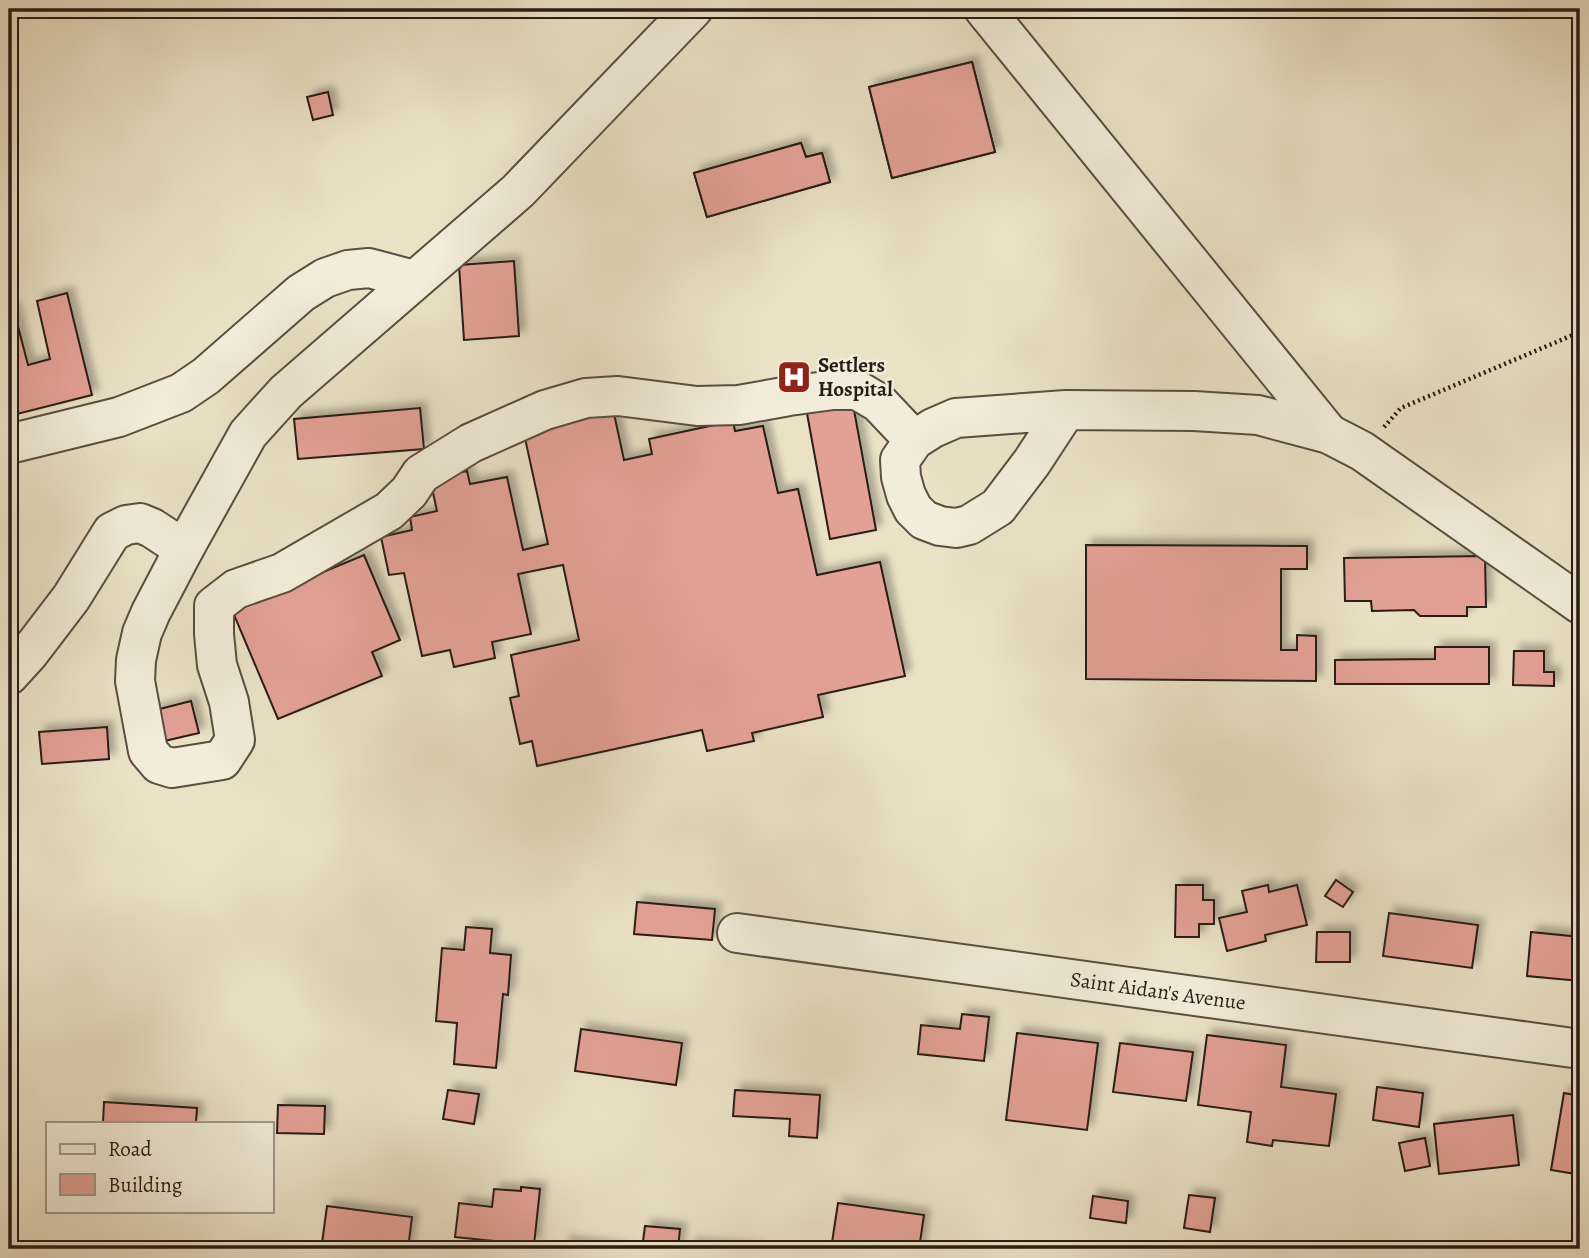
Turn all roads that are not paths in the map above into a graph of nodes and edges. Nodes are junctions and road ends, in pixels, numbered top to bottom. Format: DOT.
graph roads {
  1 [pos="693,9"];
  2 [pos="984,9"];
  3 [pos="414,280"];
  4 [pos="1066,410"];
  5 [pos="914,440"];
  6 [pos="1345,442"];
  7 [pos="9,444"];
  8 [pos="184,549"];
  9 [pos="1580,604"];
  10 [pos="9,675"];
  11 [pos="737,933"];
  12 [pos="1580,1049"];
  1 -- 3 [label="street"];
  2 -- 6 [label="street"];
  3 -- 7 [label="street"];
  3 -- 8 [label="street"];
  4 -- 5 [label="street"];
  4 -- 5 [label="street"];
  4 -- 6 [label="street"];
  5 -- 8 [label="street"];
  6 -- 9 [label="street"];
  8 -- 10 [label="street"];
  11 -- 12 [label="street, Saint Aidan's Avenue"];
}
